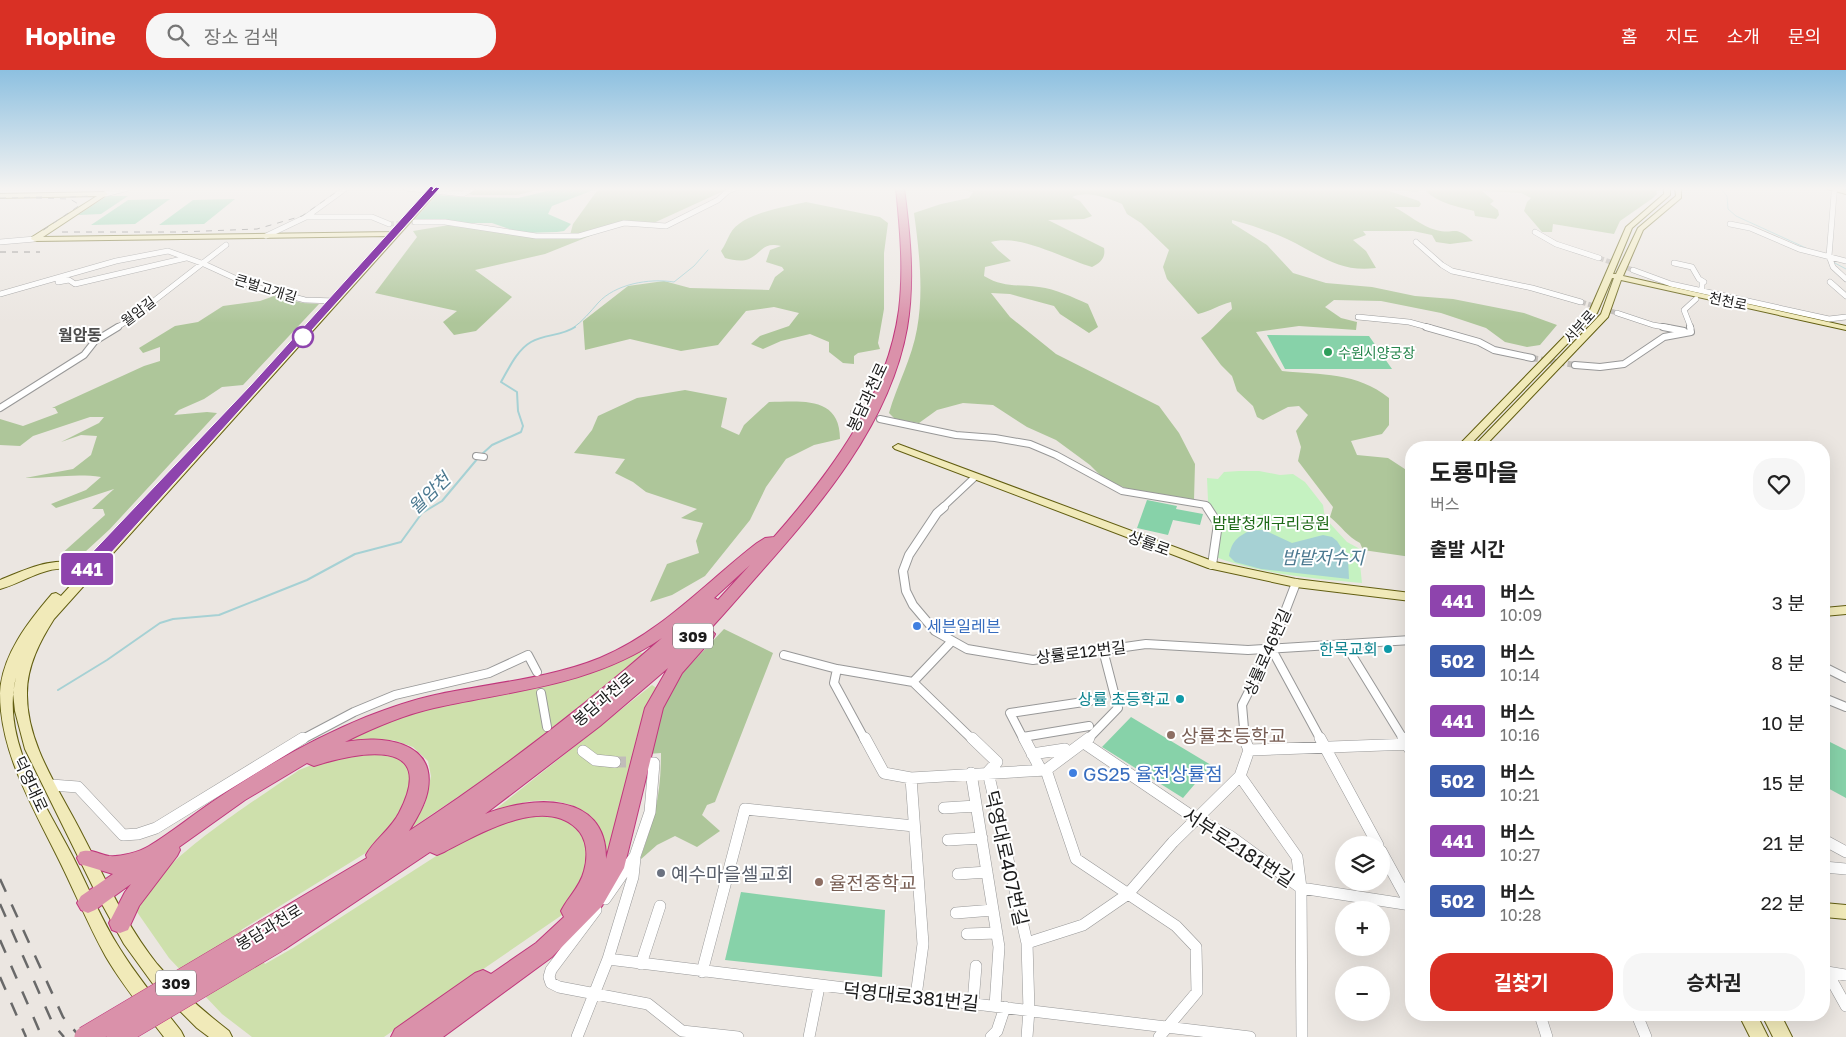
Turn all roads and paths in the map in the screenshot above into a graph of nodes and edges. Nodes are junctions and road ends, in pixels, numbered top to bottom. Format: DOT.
graph roads {
  1 [pos="45,233"];
  2 [pos="272,233"];
  3 [pos="517,233"];
  4 [pos="591,233"];
  5 [pos="896,233"];
  6 [pos="904,233"];
  7 [pos="1537,233"];
  8 [pos="1626,233"];
  9 [pos="1638,233"];
  10 [pos="1762,233"];
  11 [pos="1832,233"];
  12 [pos="392,234"];
  13 [pos="266,236"];
  14 [pos="36,239"];
  15 [pos="231,241"];
  16 [pos="0,242"];
  17 [pos="1416,242"];
  18 [pos="186,258"];
  19 [pos="1598,258"];
  20 [pos="1830,259"];
  21 [pos="1845,260"];
  22 [pos="1674,263"];
  23 [pos="204,264"];
  24 [pos="1633,270"];
  25 [pos="1609,275"];
  26 [pos="1618,277"];
  27 [pos="1846,279"];
  28 [pos="1830,282"];
  29 [pos="24,288"];
  30 [pos="1702,291"];
  31 [pos="0,294"];
  32 [pos="1846,296"];
  33 [pos="1696,299"];
  34 [pos="333,301"];
  35 [pos="1581,302"];
  36 [pos="1617,313"];
  37 [pos="1358,317"];
  38 [pos="1846,317"];
  39 [pos="1846,328"];
  40 [pos="1691,332"];
  41 [pos="1532,358"];
  42 [pos="1575,365"];
  43 [pos="0,408"];
  44 [pos="880,418"];
  45 [pos="1468,441"];
  46 [pos="1484,441"];
  47 [pos="898,447"];
  48 [pos="975,477"];
  49 [pos="773,542"];
  50 [pos="1212,565"];
  51 [pos="86,569"];
  52 [pos="1296,583"];
  53 [pos="0,585"];
  54 [pos="1322,587"];
  55 [pos="1405,590"];
  56 [pos="1405,596"];
  57 [pos="1405,602"];
  58 [pos="1846,610"];
  59 [pos="1830,611"];
  60 [pos="1405,641"];
  61 [pos="951,642"];
  62 [pos="1344,644"];
  63 [pos="1271,648"];
  64 [pos="1103,650"];
  65 [pos="784,655"];
  66 [pos="837,669"];
  67 [pos="1830,670"];
  68 [pos="537,672"];
  69 [pos="1846,678"];
  70 [pos="914,682"];
  71 [pos="541,694"];
  72 [pos="1090,700"];
  73 [pos="1830,701"];
  74 [pos="1846,708"];
  75 [pos="1089,726"];
  76 [pos="547,727"];
  77 [pos="1023,737"];
  78 [pos="1405,739"];
  79 [pos="1084,743"];
  80 [pos="1326,747"];
  81 [pos="1405,747"];
  82 [pos="1065,749"];
  83 [pos="1249,750"];
  84 [pos="583,751"];
  85 [pos="1032,754"];
  86 [pos="615,762"];
  87 [pos="647,763"];
  88 [pos="1044,770"];
  89 [pos="988,772"];
  90 [pos="971,774"];
  91 [pos="1240,776"];
  92 [pos="911,778"];
  93 [pos="50,785"];
  94 [pos="976,806"];
  95 [pos="944,808"];
  96 [pos="1196,819"];
  97 [pos="914,826"];
  98 [pos="1373,836"];
  99 [pos="982,838"];
  100 [pos="948,840"];
  101 [pos="1830,843"];
  102 [pos="165,850"];
  103 [pos="1846,852"];
  104 [pos="635,856"];
  105 [pos="87,858"];
  106 [pos="1390,867"];
  107 [pos="393,868"];
  108 [pos="1830,868"];
  109 [pos="1846,869"];
  110 [pos="987,872"];
  111 [pos="958,874"];
  112 [pos="345,881"];
  113 [pos="1301,888"];
  114 [pos="1128,894"];
  115 [pos="1405,895"];
  116 [pos="96,898"];
  117 [pos="1405,903"];
  118 [pos="660,906"];
  119 [pos="993,910"];
  120 [pos="1830,911"];
  121 [pos="1846,912"];
  122 [pos="956,913"];
  123 [pos="120,923"];
  124 [pos="997,933"];
  125 [pos="967,934"];
  126 [pos="272,936"];
  127 [pos="1027,943"];
  128 [pos="608,959"];
  129 [pos="642,964"];
  130 [pos="976,966"];
  131 [pos="702,972"];
  132 [pos="1830,972"];
  133 [pos="1846,975"];
  134 [pos="1830,977"];
  135 [pos="819,986"];
  136 [pos="594,993"];
  137 [pos="916,996"];
  138 [pos="973,1003"];
  139 [pos="1000,1006"];
  140 [pos="1846,1006"];
  141 [pos="1029,1010"];
  142 [pos="1542,1021"];
  143 [pos="1639,1021"];
  144 [pos="1751,1021"];
  145 [pos="1775,1021"];
  146 [pos="1169,1027"];
  147 [pos="85,1037"];
  148 [pos="117,1037"];
  149 [pos="175,1037"];
  150 [pos="223,1037"];
  151 [pos="403,1037"];
  152 [pos="423,1037"];
  153 [pos="577,1037"];
  154 [pos="738,1037"];
  155 [pos="809,1037"];
  156 [pos="992,1037"];
  157 [pos="1028,1037"];
  158 [pos="1159,1037"];
  159 [pos="1250,1037"];
  160 [pos="1302,1037"];
  161 [pos="1547,1037"];
  162 [pos="1646,1037"];
  163 [pos="1759,1037"];
  164 [pos="1783,1037"];
  1 -- 14 [label="street"];
  2 -- 13 [label="street"];
  3 -- 4 [label="street"];
  5 -- 49 [label="highway, 봉담과천로 / 309"];
  6 -- 49 [label="highway, 봉담과천로 / 309"];
  7 -- 19 [label="street"];
  8 -- 25 [label="street, 서부로"];
  9 -- 26 [label="street, 서부로"];
  10 -- 20 [label="street"];
  11 -- 20 [label="street"];
  12 -- 13 [label="street"];
  12 -- 34 [label="street, 덕영대로"];
  13 -- 15 [label="street"];
  14 -- 15 [label="street"];
  14 -- 16 [label="street"];
  15 -- 23 [label="street, 월암길"];
  17 -- 35 [label="street"];
  18 -- 23 [label="street, 큰벌고개길"];
  18 -- 29 [label="street"];
  18 -- 29 [label="street, 큰벌고개길"];
  20 -- 21 [label="street"];
  20 -- 27 [label="street"];
  22 -- 30 [label="street"];
  23 -- 34 [label="street, 큰벌고개길"];
  23 -- 43 [label="street, 월암길"];
  24 -- 30 [label="street"];
  25 -- 26 [label="street, 천천로"];
  25 -- 45 [label="street, 서부로"];
  26 -- 39 [label="street, 천천로"];
  26 -- 46 [label="street, 서부로"];
  28 -- 32 [label="street"];
  29 -- 31 [label="street"];
  30 -- 38 [label="street"];
  33 -- 40 [label="street"];
  34 -- 51 [label="street, 덕영대로"];
  36 -- 40 [label="street"];
  37 -- 41 [label="street"];
  40 -- 42 [label="street"];
  44 -- 50 [label="street"];
  47 -- 48 [label="street, 상률로"];
  48 -- 50 [label="street, 상률로"];
  48 -- 61 [label="street, 상률로12번길"];
  49 -- 102 [label="highway"];
  49 -- 107 [label="highway, 봉담과천로 / 309"];
  49 -- 112 [label="highway, 봉담과천로 / 309"];
  49 -- 152 [label="highway"];
  50 -- 52 [label="street, 상률로"];
  51 -- 53 [label="street"];
  51 -- 93 [label="street, 덕영대로"];
  51 -- 116 [label="street, 덕영대로"];
  52 -- 54 [label="street, 상률로"];
  52 -- 63 [label="street, 상률로46번길"];
  54 -- 55 [label="street"];
  54 -- 56 [label="street, 상률로"];
  54 -- 57 [label="street"];
  58 -- 59 [label="street"];
  60 -- 62 [label="street, 상률로12번길"];
  61 -- 64 [label="street, 상률로12번길"];
  61 -- 70 [label="street"];
  62 -- 63 [label="street, 상률로12번길"];
  62 -- 78 [label="street"];
  63 -- 64 [label="street, 상률로12번길"];
  63 -- 80 [label="street"];
  63 -- 83 [label="street, 상률로46번길"];
  64 -- 79 [label="street"];
  65 -- 66 [label="street"];
  66 -- 70 [label="street"];
  66 -- 92 [label="street"];
  67 -- 69 [label="street"];
  68 -- 93 [label="street"];
  70 -- 89 [label="street, 덕영대로407번길"];
  71 -- 76 [label="street"];
  72 -- 77 [label="street"];
  73 -- 74 [label="street"];
  75 -- 77 [label="street"];
  77 -- 85 [label="street"];
  79 -- 88 [label="street"];
  79 -- 96 [label="street, 서부로2181번길"];
  80 -- 81 [label="street"];
  80 -- 83 [label="street"];
  80 -- 98 [label="street"];
  82 -- 85 [label="street"];
  83 -- 91 [label="street"];
  84 -- 86 [label="street"];
  85 -- 88 [label="street"];
  87 -- 104 [label="street"];
  88 -- 89 [label="street"];
  88 -- 114 [label="street"];
  89 -- 90 [label="street"];
  89 -- 127 [label="street, 덕영대로407번길"];
  90 -- 92 [label="street"];
  90 -- 94 [label="street"];
  91 -- 96 [label="street"];
  91 -- 113 [label="street"];
  92 -- 97 [label="street"];
  93 -- 105 [label="street, 덕영대로"];
  94 -- 95 [label="street"];
  94 -- 99 [label="street"];
  96 -- 113 [label="street, 서부로2181번길"];
  96 -- 114 [label="street"];
  97 -- 131 [label="street"];
  97 -- 137 [label="street"];
  99 -- 100 [label="street"];
  99 -- 110 [label="street"];
  101 -- 103 [label="street"];
  102 -- 105 [label="highway"];
  102 -- 112 [label="highway"];
  102 -- 116 [label="highway"];
  102 -- 123 [label="highway"];
  104 -- 128 [label="street"];
  104 -- 136 [label="street"];
  105 -- 116 [label="street, 덕영대로"];
  106 -- 115 [label="street"];
  107 -- 126 [label="highway, 봉담과천로 / 309"];
  107 -- 151 [label="highway"];
  108 -- 109 [label="street"];
  110 -- 111 [label="street"];
  110 -- 119 [label="street"];
  112 -- 126 [label="highway, 봉담과천로 / 309"];
  113 -- 117 [label="street, 서부로2181번길"];
  113 -- 160 [label="street"];
  114 -- 127 [label="street"];
  114 -- 146 [label="street"];
  116 -- 123 [label="street"];
  116 -- 149 [label="street"];
  118 -- 129 [label="street"];
  119 -- 122 [label="street"];
  119 -- 124 [label="street"];
  120 -- 121 [label="street"];
  123 -- 150 [label="street"];
  124 -- 125 [label="street"];
  124 -- 139 [label="street"];
  126 -- 147 [label="highway, 봉담과천로 / 309, bridge"];
  126 -- 148 [label="highway, 봉담과천로 / 309, bridge"];
  127 -- 141 [label="street, 덕영대로407번길"];
  128 -- 129 [label="street, 덕영대로381번길"];
  128 -- 136 [label="street"];
  129 -- 131 [label="street, 덕영대로381번길"];
  130 -- 138 [label="street"];
  131 -- 135 [label="street, 덕영대로381번길"];
  132 -- 133 [label="street"];
  134 -- 140 [label="street"];
  135 -- 137 [label="street, 덕영대로381번길"];
  135 -- 155 [label="street"];
  136 -- 153 [label="street"];
  136 -- 154 [label="street"];
  137 -- 138 [label="street, 덕영대로381번길"];
  138 -- 139 [label="street, 덕영대로381번길"];
  139 -- 141 [label="street, 덕영대로381번길"];
  139 -- 156 [label="street"];
  141 -- 146 [label="street, 덕영대로381번길"];
  141 -- 157 [label="street, 덕영대로407번길"];
  142 -- 161 [label="street"];
  143 -- 162 [label="street"];
  144 -- 163 [label="street"];
  145 -- 164 [label="street"];
  146 -- 158 [label="street"];
  146 -- 159 [label="street, 덕영대로381번길"];
}
